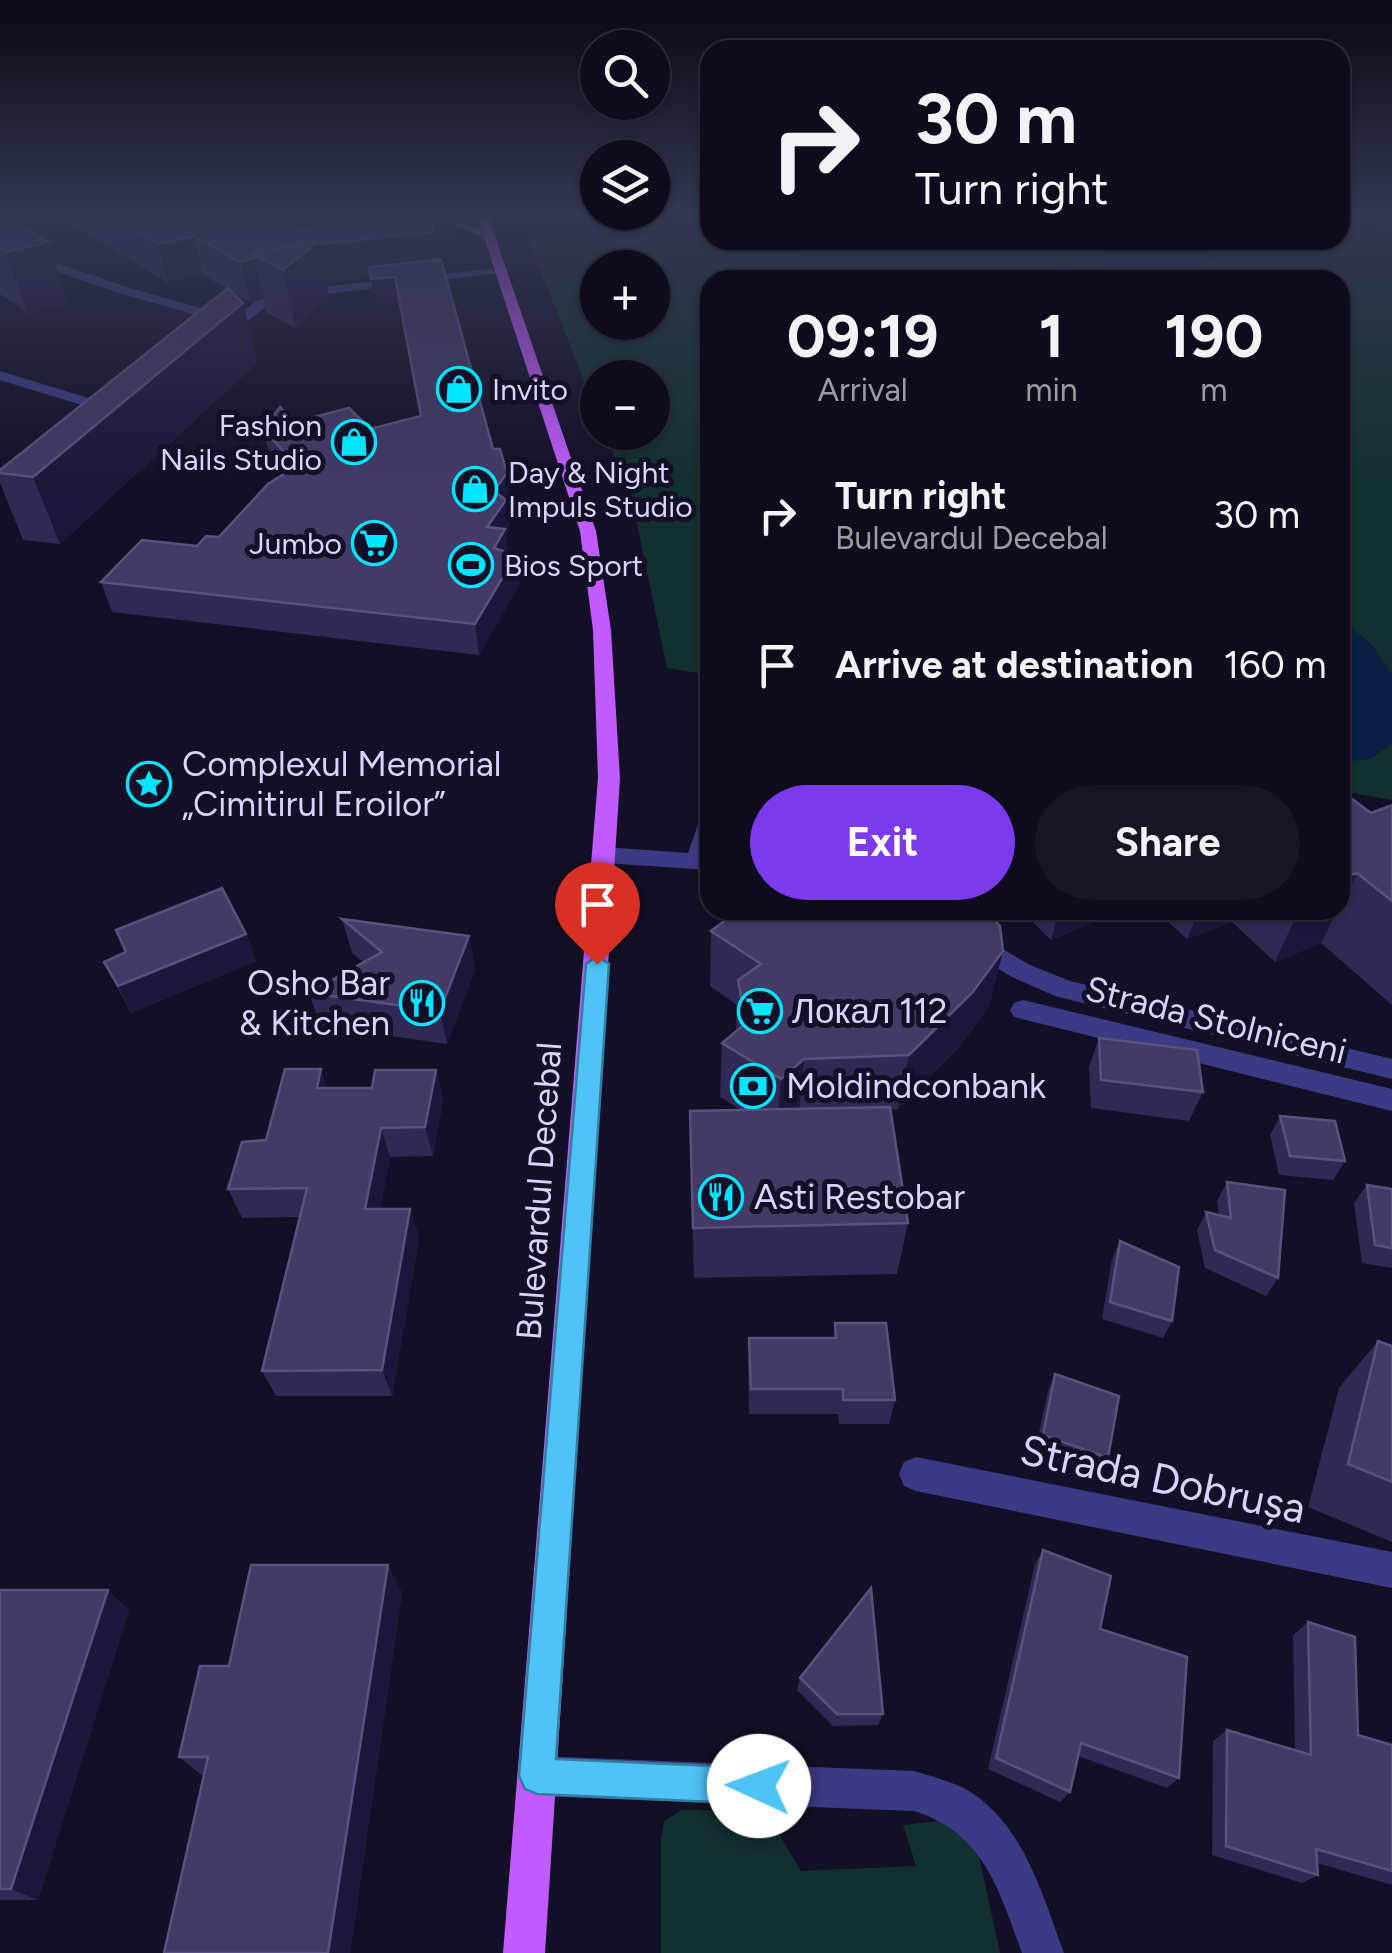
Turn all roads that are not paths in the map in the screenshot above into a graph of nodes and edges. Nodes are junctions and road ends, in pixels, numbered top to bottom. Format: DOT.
graph roads {
  1 [pos="171,304"];
  2 [pos="261,304"];
  3 [pos="511,304"];
  4 [pos="237,322"];
  5 [pos="207,348"];
  6 [pos="0,375"];
  7 [pos="124,414"];
  8 [pos="604,855"];
  9 [pos="700,862"];
  10 [pos="935,920"];
  11 [pos="1023,1010"];
  12 [pos="1392,1069"];
  13 [pos="1392,1100"];
  14 [pos="916,1474"];
  15 [pos="1392,1570"];
  16 [pos="537,1776"];
  17 [pos="524,1953"];
  18 [pos="1043,1953"];
  1 -- 4 [label="street"];
  2 -- 4 [label="street"];
  3 -- 8 [label="main road, Bulevardul Decebal"];
  4 -- 5 [label="street"];
  6 -- 7 [label="street"];
  8 -- 9 [label="street"];
  8 -- 16 [label="main road, Bulevardul Decebal"];
  10 -- 12 [label="street"];
  11 -- 13 [label="street, Strada Stolniceni"];
  14 -- 15 [label="street, Strada Dobrușa"];
  16 -- 17 [label="main road, Bulevardul Decebal"];
  16 -- 18 [label="street"];
}
